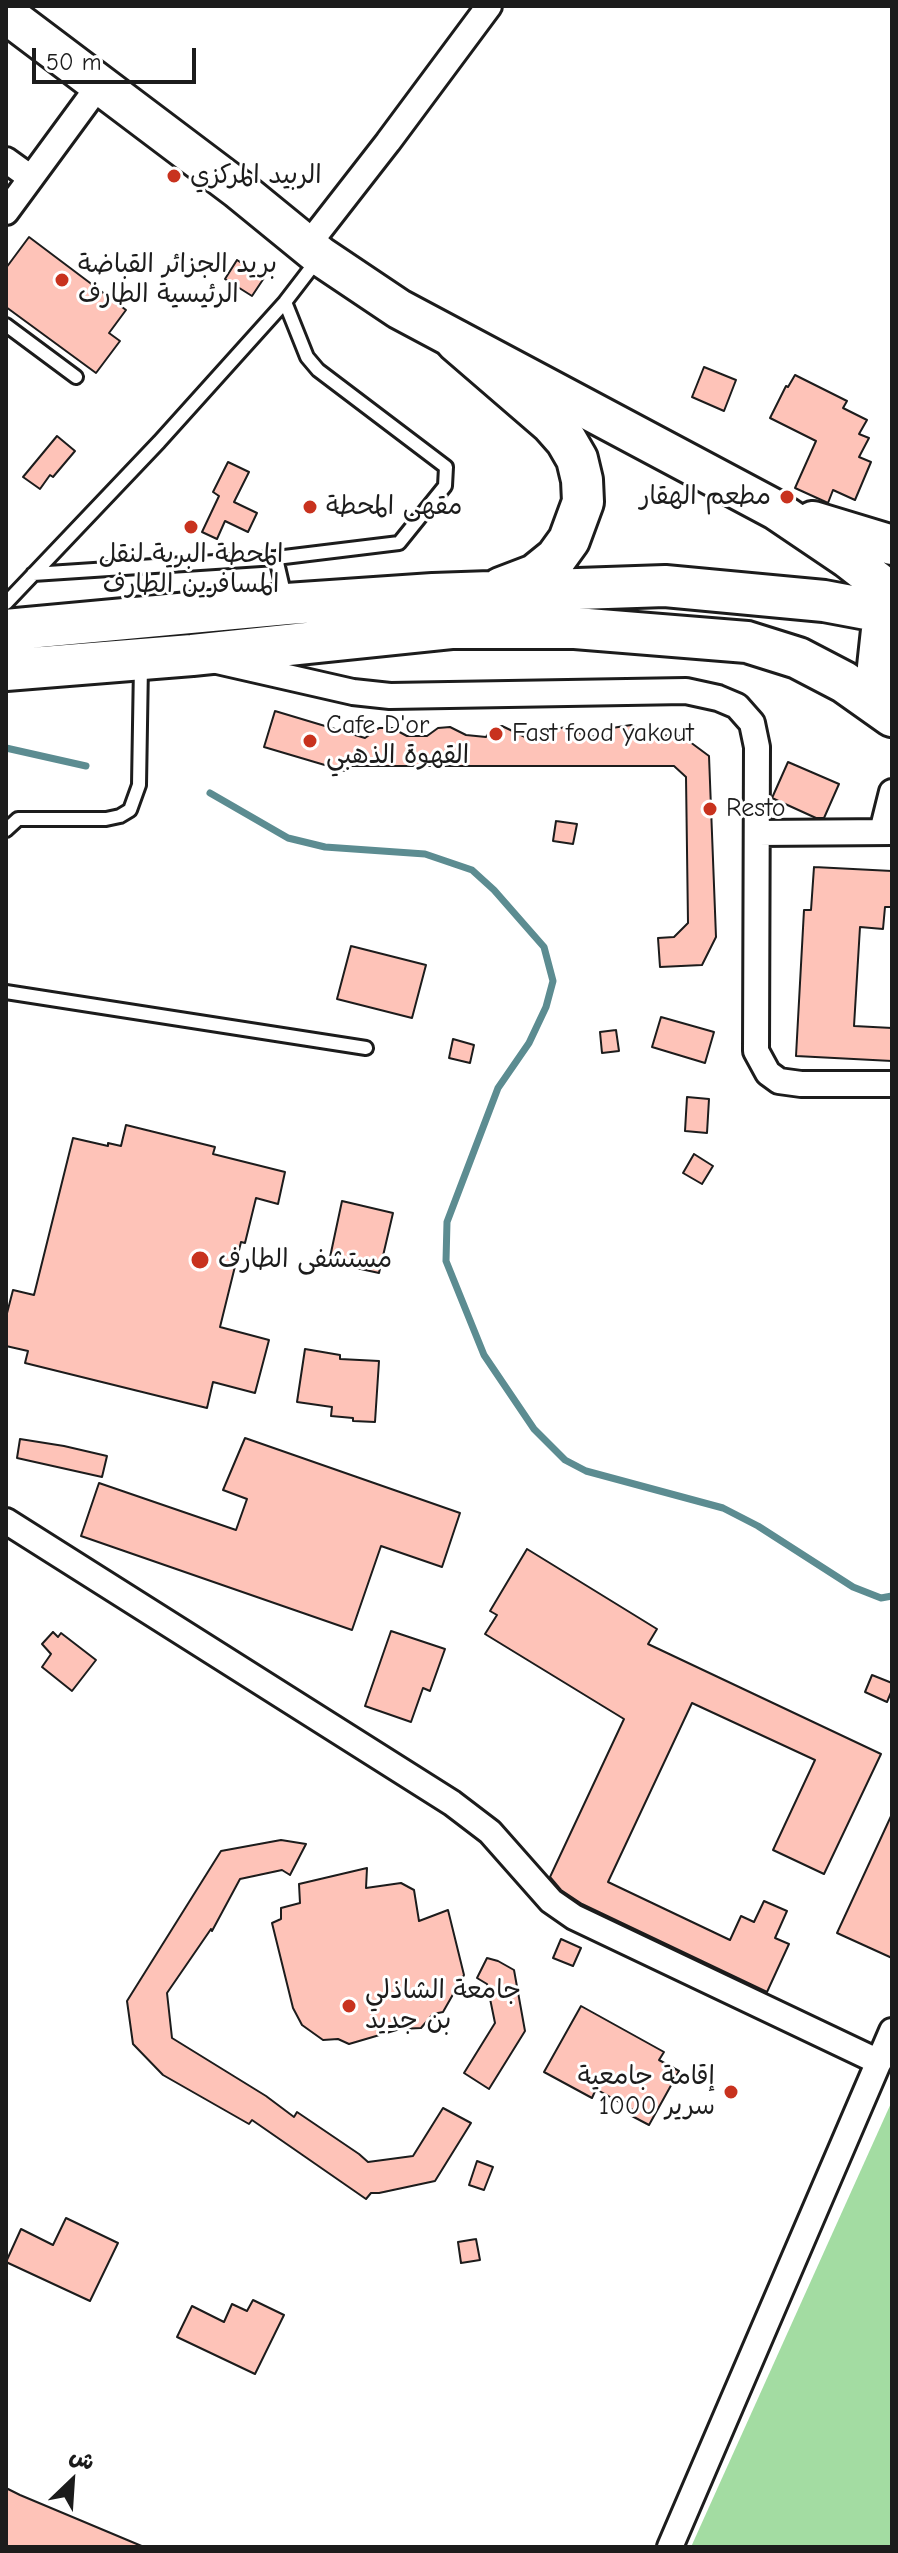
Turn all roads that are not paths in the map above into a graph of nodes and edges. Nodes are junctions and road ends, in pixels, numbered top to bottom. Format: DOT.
graph roads {
  1 [pos="489,6"];
  2 [pos="6,14"];
  3 [pos="100,84"];
  4 [pos="6,160"];
  5 [pos="31,178"];
  6 [pos="6,212"];
  7 [pos="313,251"];
  8 [pos="285,302"];
  9 [pos="6,325"];
  10 [pos="456,341"];
  11 [pos="76,377"];
  12 [pos="776,510"];
  13 [pos="892,545"];
  14 [pos="276,558"];
  15 [pos="33,574"];
  16 [pos="433,594"];
  17 [pos="6,603"];
  18 [pos="287,604"];
  19 [pos="891,604"];
  20 [pos="6,630"];
  21 [pos="192,655"];
  22 [pos="141,658"];
  23 [pos="6,670"];
  24 [pos="892,713"];
  25 [pos="892,792"];
  26 [pos="889,828"];
  27 [pos="6,830"];
  28 [pos="757,833"];
  29 [pos="6,992"];
  30 [pos="366,1048"];
  31 [pos="892,1084"];
  32 [pos="6,1521"];
  33 [pos="892,2031"];
  34 [pos="879,2062"];
  35 [pos="670,2547"];
  1 -- 7 [label="street"];
  2 -- 3 [label="main road"];
  3 -- 5 [label="street"];
  3 -- 7 [label="main road"];
  4 -- 5 [label="street"];
  5 -- 6 [label="street"];
  7 -- 8 [label="lane"];
  7 -- 10 [label="main road"];
  8 -- 14 [label="lane"];
  8 -- 15 [label="lane"];
  9 -- 11 [label="lane"];
  10 -- 12 [label="main road"];
  10 -- 16 [label="highway"];
  12 -- 13 [label="main road"];
  12 -- 19 [label="main road"];
  14 -- 15 [label="lane"];
  14 -- 18 [label="lane"];
  15 -- 17 [label="lane"];
  16 -- 18 [label="highway"];
  16 -- 19 [label="highway"];
  18 -- 20 [label="highway"];
  19 -- 24 [label="highway"];
  21 -- 22 [label="highway"];
  21 -- 24 [label="highway"];
  21 -- 28 [label="street"];
  22 -- 23 [label="highway"];
  22 -- 27 [label="lane"];
  25 -- 26 [label="street"];
  26 -- 28 [label="street"];
  28 -- 31 [label="street"];
  29 -- 30 [label="lane"];
  32 -- 34 [label="street"];
  33 -- 34 [label="street"];
  34 -- 35 [label="street"];
}
